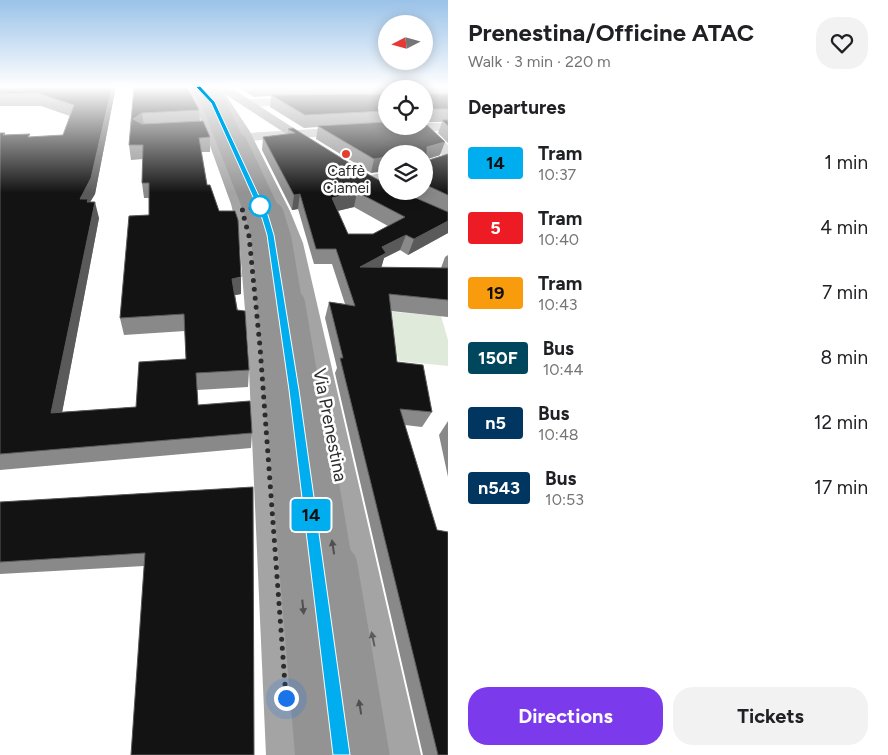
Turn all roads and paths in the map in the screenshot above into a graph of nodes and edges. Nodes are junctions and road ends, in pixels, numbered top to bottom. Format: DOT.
graph roads {
  1 [pos="215,122"];
  2 [pos="216,122"];
  3 [pos="229,122"];
  4 [pos="232,122"];
  5 [pos="278,122"];
  6 [pos="433,127"];
  7 [pos="448,127"];
  8 [pos="378,129"];
  9 [pos="296,134"];
  10 [pos="426,135"];
  11 [pos="245,137"];
  12 [pos="332,158"];
  13 [pos="445,159"];
  14 [pos="378,176"];
  15 [pos="361,177"];
  16 [pos="378,187"];
  17 [pos="290,755"];
  18 [pos="319,755"];
  19 [pos="368,755"];
  20 [pos="397,755"];
  1 -- 18 [label="highway, one-way"];
  2 -- 17 [label="main road"];
  19 -- 3 [label="highway, one-way, bridge"];
  4 -- 11 [label="main road, Via Prenestina"];
  5 -- 9 [label="main road"];
  6 -- 7 [label="street"];
  8 -- 9 [label="street"];
  9 -- 11 [label="street"];
  9 -- 12 [label="main road"];
  10 -- 13 [label="street"];
  20 -- 11 [label="main road, Via Prenestina, one-way"];
  14 -- 15 [label="street"];
  15 -- 16 [label="main road"];
}
